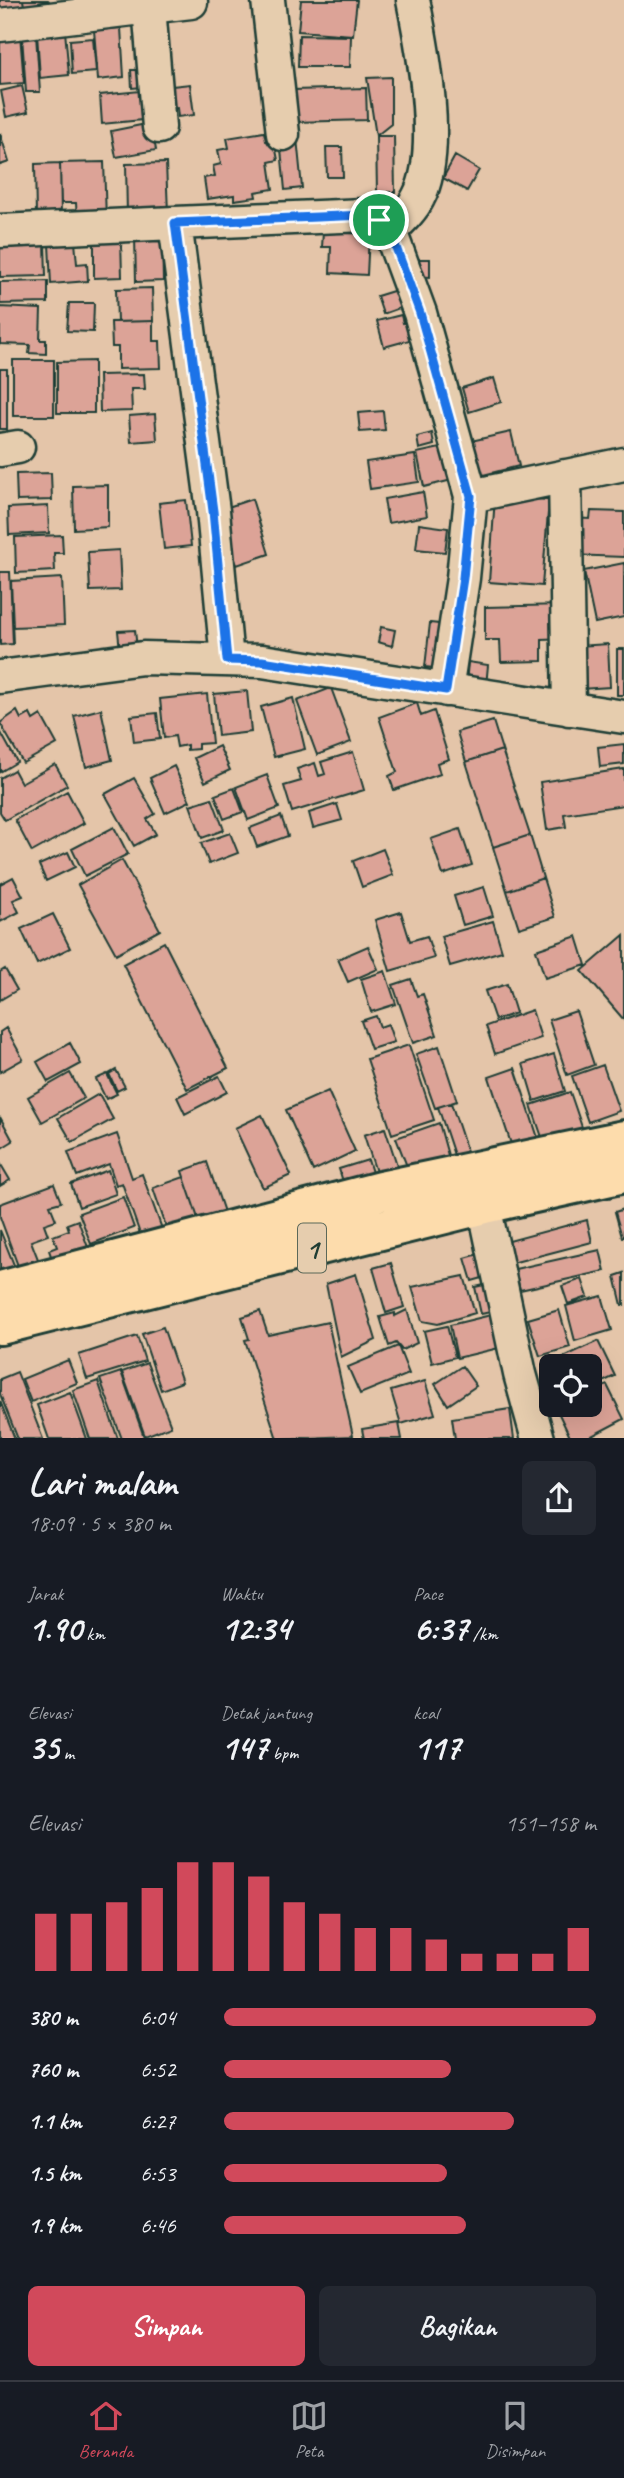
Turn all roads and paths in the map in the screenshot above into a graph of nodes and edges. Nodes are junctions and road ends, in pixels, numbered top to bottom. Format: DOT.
graph roads {
  1 [pos="268,0"];
  2 [pos="413,0"];
  3 [pos="191,2"];
  4 [pos="149,7"];
  5 [pos="0,25"];
  6 [pos="159,127"];
  7 [pos="283,134"];
  8 [pos="175,223"];
  9 [pos="0,231"];
  10 [pos="390,231"];
  11 [pos="624,464"];
  12 [pos="565,476"];
  13 [pos="471,496"];
  14 [pos="227,660"];
  15 [pos="0,677"];
  16 [pos="446,690"];
  17 [pos="569,709"];
  18 [pos="624,717"];
  19 [pos="624,1140"];
  20 [pos="624,1173"];
  21 [pos="480,1187"];
  22 [pos="0,1290"];
  23 [pos="0,1325"];
  24 [pos="538,1438"];
  1 -- 7 [label="street"];
  2 -- 10 [label="street"];
  3 -- 4 [label="street"];
  4 -- 5 [label="street"];
  4 -- 6 [label="street"];
  8 -- 9 [label="street"];
  8 -- 10 [label="street"];
  8 -- 14 [label="street"];
  10 -- 13 [label="street"];
  11 -- 12 [label="street"];
  12 -- 13 [label="street"];
  12 -- 17 [label="street"];
  13 -- 16 [label="street"];
  14 -- 15 [label="street"];
  14 -- 16 [label="street"];
  16 -- 17 [label="street"];
  17 -- 18 [label="street"];
  19 -- 21 [label="highway, 1"];
  20 -- 21 [label="highway, 1"];
  21 -- 22 [label="highway, 1"];
  21 -- 23 [label="highway, 1"];
  21 -- 24 [label="street"];
}
